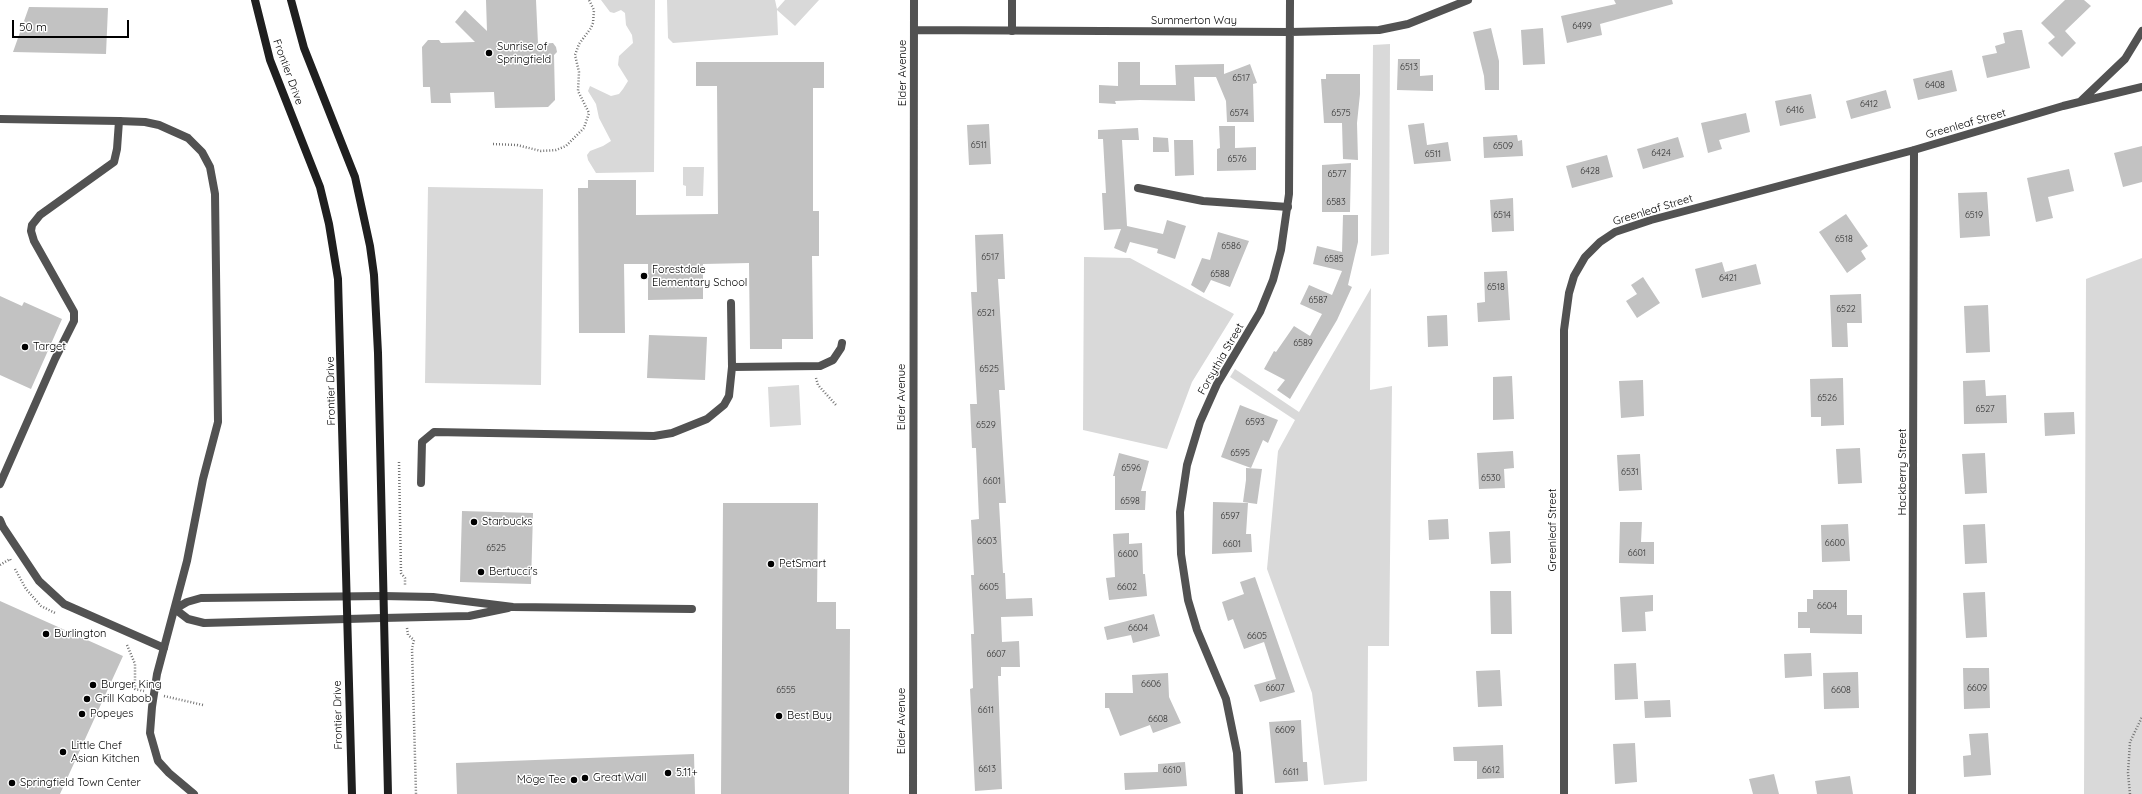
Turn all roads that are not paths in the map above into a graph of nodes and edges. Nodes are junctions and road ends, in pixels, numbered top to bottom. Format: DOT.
graph roads {
  1 [pos="291,0"];
  2 [pos="914,0"];
  3 [pos="1012,0"];
  4 [pos="1290,0"];
  5 [pos="1468,0"];
  6 [pos="255,1"];
  7 [pos="914,30"];
  8 [pos="1012,31"];
  9 [pos="1290,32"];
  10 [pos="2142,32"];
  11 [pos="2142,87"];
  12 [pos="2081,102"];
  13 [pos="0,119"];
  14 [pos="119,121"];
  15 [pos="1914,150"];
  16 [pos="1138,188"];
  17 [pos="1288,207"];
  18 [pos="731,303"];
  19 [pos="842,343"];
  20 [pos="732,367"];
  21 [pos="421,483"];
  22 [pos="0,484"];
  23 [pos="0,520"];
  24 [pos="346,595"];
  25 [pos="383,596"];
  26 [pos="513,607"];
  27 [pos="175,609"];
  28 [pos="692,609"];
  29 [pos="383,618"];
  30 [pos="347,619"];
  31 [pos="164,648"];
  32 [pos="194,794"];
  33 [pos="352,794"];
  34 [pos="388,794"];
  35 [pos="913,794"];
  36 [pos="1239,794"];
  37 [pos="1564,794"];
  38 [pos="1912,794"];
  1 -- 25 [label="main road"];
  2 -- 7 [label="street, Elder Avenue"];
  3 -- 8 [label="street"];
  4 -- 9 [label="street, Forsythia Street"];
  5 -- 9 [label="street, Summerton Way"];
  6 -- 24 [label="main road, Frontier Drive"];
  7 -- 8 [label="street, Summerton Way"];
  7 -- 35 [label="street, Elder Avenue"];
  8 -- 9 [label="street, Summerton Way"];
  9 -- 17 [label="street, Forsythia Street"];
  10 -- 12 [label="street"];
  11 -- 12 [label="street, Greenleaf Street"];
  12 -- 15 [label="street, Greenleaf Street"];
  13 -- 14 [label="street"];
  14 -- 22 [label="street"];
  14 -- 27 [label="street"];
  15 -- 37 [label="street, Greenleaf Street"];
  15 -- 38 [label="street, Hackberry Street"];
  16 -- 17 [label="street"];
  17 -- 36 [label="street, Forsythia Street"];
  18 -- 20 [label="street"];
  19 -- 20 [label="street"];
  20 -- 21 [label="street"];
  23 -- 31 [label="street"];
  24 -- 25 [label="street"];
  24 -- 27 [label="street"];
  24 -- 30 [label="main road, Frontier Drive"];
  25 -- 26 [label="street"];
  25 -- 29 [label="main road"];
  26 -- 28 [label="street"];
  26 -- 29 [label="street"];
  27 -- 30 [label="street"];
  27 -- 31 [label="street"];
  29 -- 30 [label="street"];
  29 -- 34 [label="main road"];
  30 -- 33 [label="main road, Frontier Drive"];
  31 -- 32 [label="street"];
}
